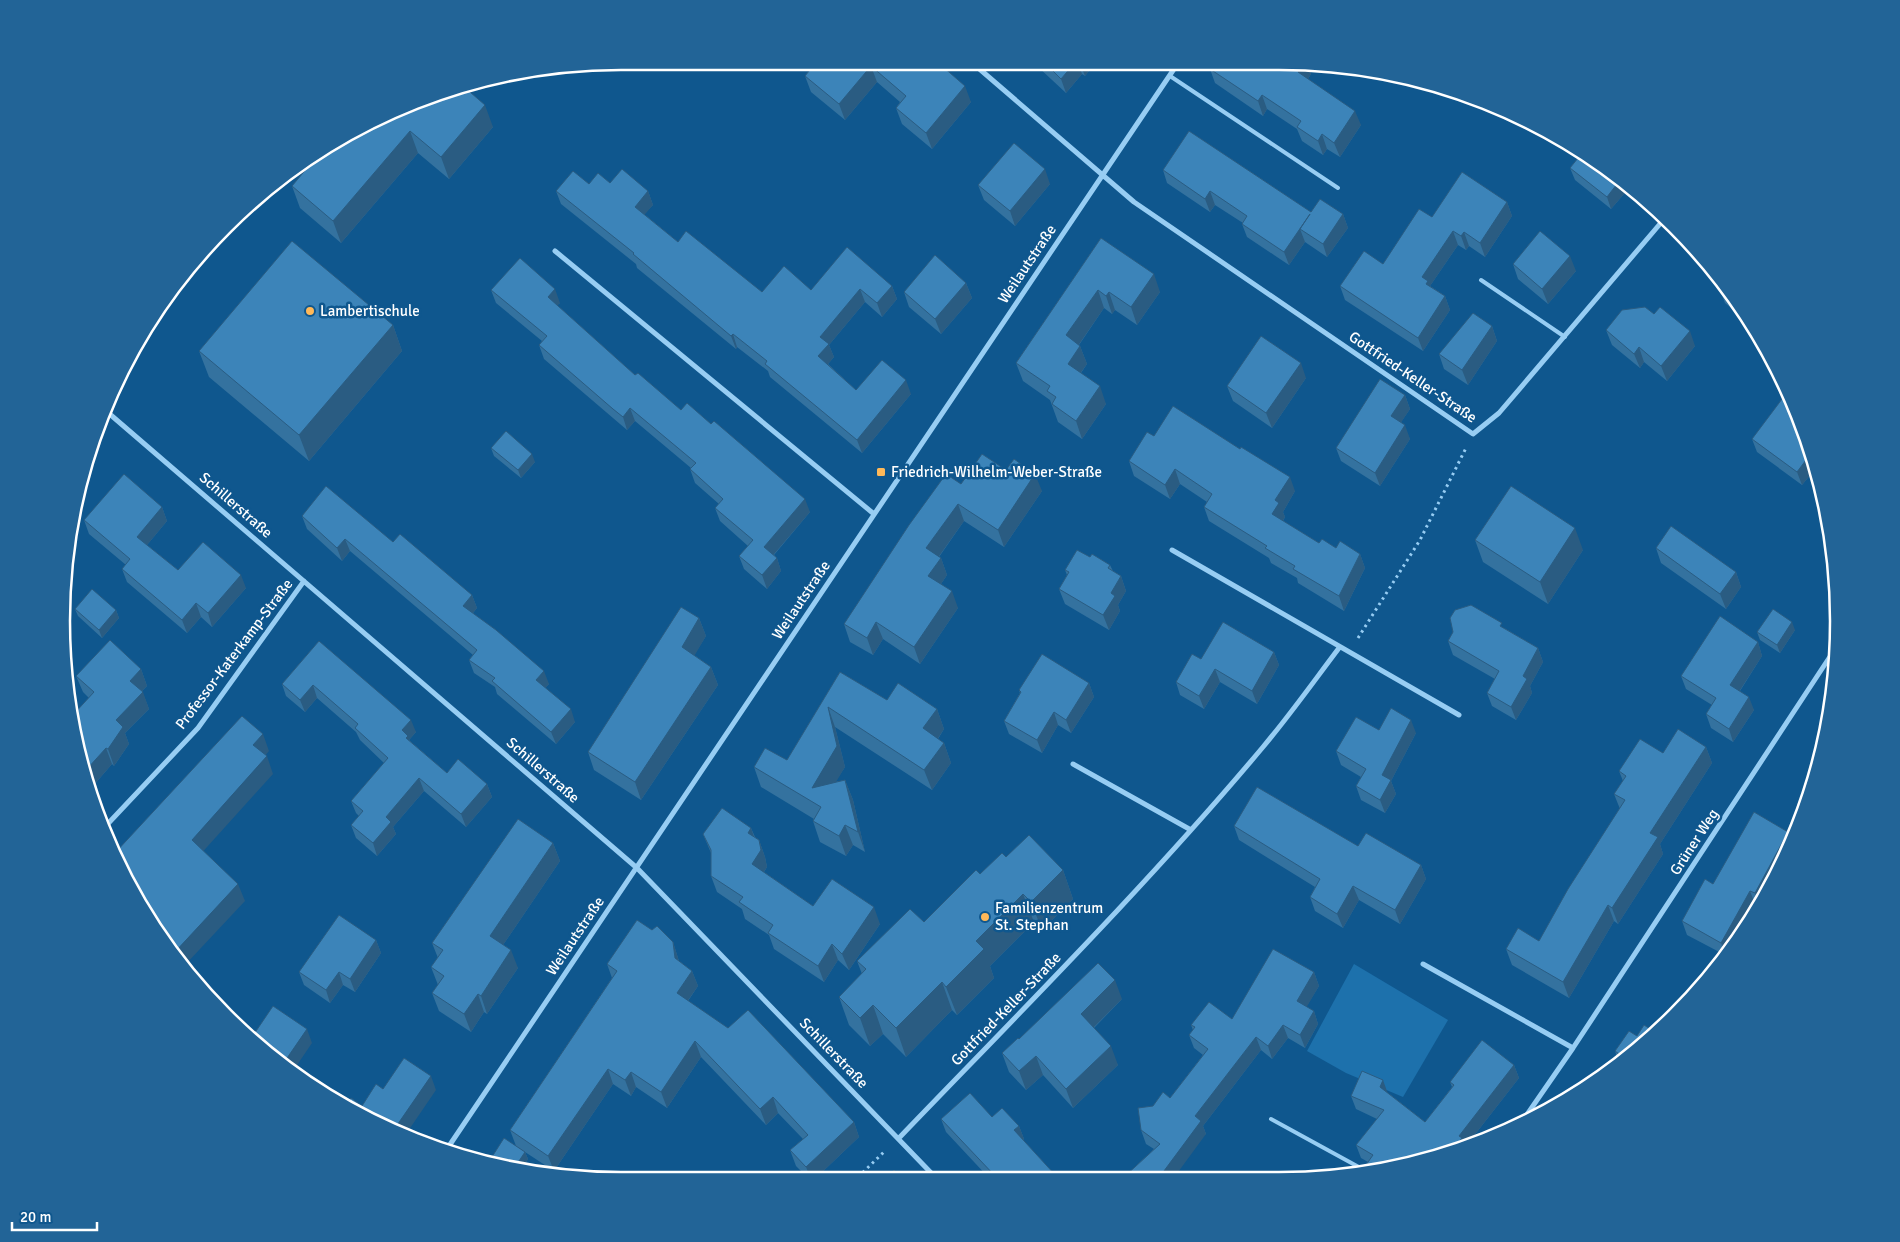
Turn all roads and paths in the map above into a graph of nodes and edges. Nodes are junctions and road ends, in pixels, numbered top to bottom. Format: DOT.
graph roads {
  1 [pos="981,70"];
  2 [pos="1174,70"];
  3 [pos="1170,76"];
  4 [pos="1103,174"];
  5 [pos="1338,188"];
  6 [pos="1660,223"];
  7 [pos="555,251"];
  8 [pos="1481,280"];
  9 [pos="1565,337"];
  10 [pos="110,415"];
  11 [pos="1473,434"];
  12 [pos="874,514"];
  13 [pos="1172,550"];
  14 [pos="304,581"];
  15 [pos="1339,648"];
  16 [pos="1348,653"];
  17 [pos="1829,658"];
  18 [pos="1459,715"];
  19 [pos="1072,764"];
  20 [pos="109,823"];
  21 [pos="1191,830"];
  22 [pos="637,868"];
  23 [pos="1423,964"];
  24 [pos="1574,1048"];
  25 [pos="1529,1112"];
  26 [pos="1271,1119"];
  27 [pos="899,1138"];
  28 [pos="450,1145"];
  29 [pos="1357,1166"];
  30 [pos="863,1172"];
  31 [pos="930,1172"];
  1 -- 4 [label="street, Gottfried-Keller-Straße"];
  2 -- 3 [label="street, Weilautstraße"];
  3 -- 4 [label="street, Weilautstraße"];
  3 -- 5 [label="lane"];
  4 -- 11 [label="street, Gottfried-Keller-Straße"];
  4 -- 12 [label="street, Weilautstraße"];
  6 -- 9 [label="street, Gottfried-Keller-Straße"];
  7 -- 12 [label="street"];
  8 -- 9 [label="lane"];
  9 -- 11 [label="street, Gottfried-Keller-Straße"];
  10 -- 14 [label="street, Schillerstraße"];
  11 -- 16 [label="path"];
  12 -- 22 [label="street, Weilautstraße"];
  13 -- 15 [label="street"];
  14 -- 20 [label="street, Professor-Katerkamp-Straße"];
  14 -- 22 [label="street, Schillerstraße"];
  15 -- 16 [label="street"];
  15 -- 21 [label="street, Gottfried-Keller-Straße"];
  16 -- 18 [label="street"];
  17 -- 24 [label="street, Grüner Weg"];
  19 -- 21 [label="street"];
  21 -- 27 [label="street, Gottfried-Keller-Straße"];
  22 -- 27 [label="street, Schillerstraße"];
  22 -- 28 [label="street, Weilautstraße"];
  23 -- 24 [label="street"];
  24 -- 25 [label="street, Grüner Weg"];
  26 -- 29 [label="lane"];
  27 -- 30 [label="path"];
  27 -- 31 [label="street, Schillerstraße"];
}
